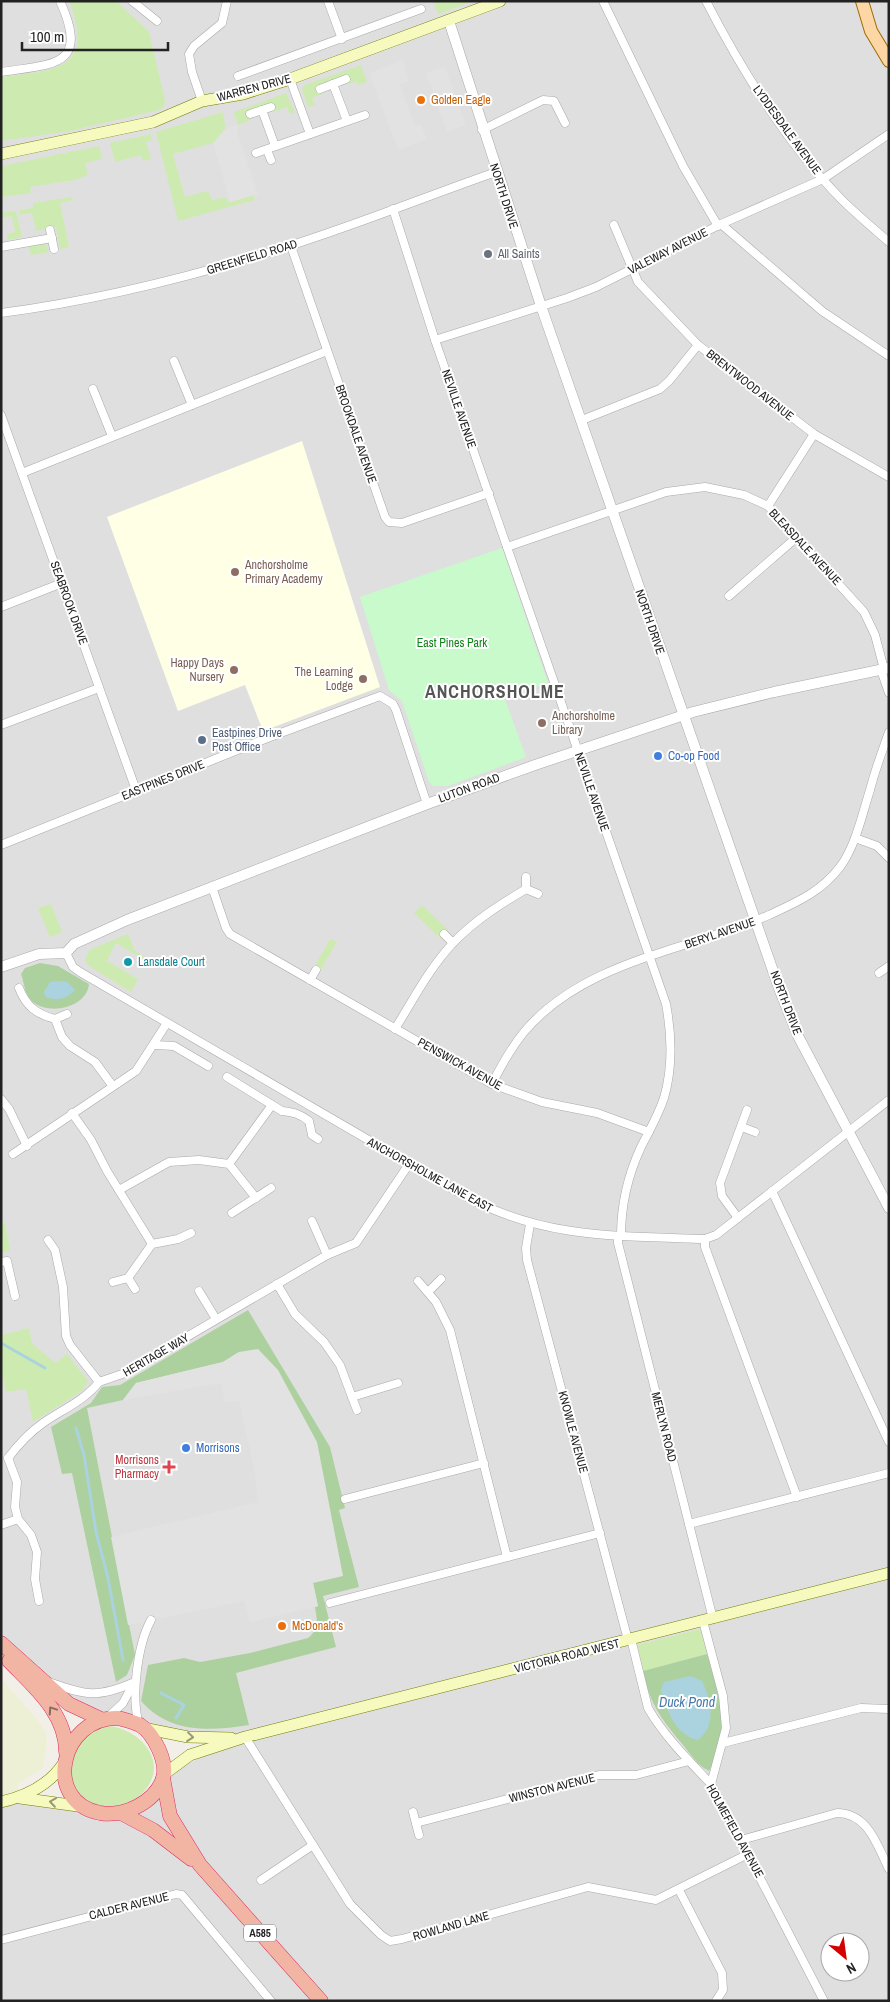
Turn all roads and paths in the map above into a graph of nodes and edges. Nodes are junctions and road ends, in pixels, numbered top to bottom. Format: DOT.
graph roads {
  1 [pos="60,1"];
  2 [pos="132,1"];
  3 [pos="227,1"];
  4 [pos="328,1"];
  5 [pos="500,1"];
  6 [pos="603,1"];
  7 [pos="706,1"];
  8 [pos="862,1"];
  9 [pos="143,4"];
  10 [pos="421,9"];
  11 [pos="157,21"];
  12 [pos="449,21"];
  13 [pos="342,39"];
  14 [pos="889,61"];
  15 [pos="1,72"];
  16 [pos="238,76"];
  17 [pos="290,79"];
  18 [pos="346,80"];
  19 [pos="334,84"];
  20 [pos="320,89"];
  21 [pos="202,101"];
  22 [pos="271,107"];
  23 [pos="262,110"];
  24 [pos="250,114"];
  25 [pos="365,115"];
  26 [pos="351,119"];
  27 [pos="565,124"];
  28 [pos="357,128"];
  29 [pos="482,130"];
  30 [pos="310,134"];
  31 [pos="889,134"];
  32 [pos="275,146"];
  33 [pos="267,150"];
  34 [pos="256,153"];
  35 [pos="1,154"];
  36 [pos="271,160"];
  37 [pos="496,172"];
  38 [pos="823,179"];
  39 [pos="393,208"];
  40 [pos="614,225"];
  41 [pos="719,225"];
  42 [pos="889,242"];
  43 [pos="291,246"];
  44 [pos="1,247"];
  45 [pos="54,249"];
  46 [pos="633,269"];
  47 [pos="541,306"];
  48 [pos="1,313"];
  49 [pos="435,340"];
  50 [pos="698,345"];
  51 [pos="328,351"];
  52 [pos="889,356"];
  53 [pos="174,361"];
  54 [pos="93,389"];
  55 [pos="192,404"];
  56 [pos="1,415"];
  57 [pos="582,420"];
  58 [pos="814,434"];
  59 [pos="112,436"];
  60 [pos="22,473"];
  61 [pos="889,477"];
  62 [pos="489,493"];
  63 [pos="768,506"];
  64 [pos="611,511"];
  65 [pos="797,537"];
  66 [pos="507,547"];
  67 [pos="62,583"];
  68 [pos="729,596"];
  69 [pos="1,607"];
  70 [pos="884,669"];
  71 [pos="99,688"];
  72 [pos="889,693"];
  73 [pos="682,715"];
  74 [pos="1,725"];
  75 [pos="889,732"];
  76 [pos="577,750"];
  77 [pos="136,790"];
  78 [pos="427,804"];
  79 [pos="855,838"];
  80 [pos="1,845"];
  81 [pos="889,858"];
  82 [pos="526,877"];
  83 [pos="212,887"];
  84 [pos="526,889"];
  85 [pos="538,894"];
  86 [pos="755,921"];
  87 [pos="444,934"];
  88 [pos="453,943"];
  89 [pos="66,953"];
  90 [pos="650,958"];
  91 [pos="889,966"];
  92 [pos="1,968"];
  93 [pos="316,970"];
  94 [pos="880,973"];
  95 [pos="310,980"];
  96 [pos="19,988"];
  97 [pos="67,1014"];
  98 [pos="55,1019"];
  99 [pos="167,1023"];
  100 [pos="395,1029"];
  101 [pos="155,1046"];
  102 [pos="208,1066"];
  103 [pos="227,1077"];
  104 [pos="492,1084"];
  105 [pos="112,1086"];
  106 [pos="1,1098"];
  107 [pos="889,1100"];
  108 [pos="272,1105"];
  109 [pos="747,1110"];
  110 [pos="72,1113"];
  111 [pos="742,1127"];
  112 [pos="649,1132"];
  113 [pos="755,1132"];
  114 [pos="848,1132"];
  115 [pos="318,1138"];
  116 [pos="27,1146"];
  117 [pos="13,1154"];
  118 [pos="229,1164"];
  119 [pos="409,1164"];
  120 [pos="271,1188"];
  121 [pos="119,1190"];
  122 [pos="772,1191"];
  123 [pos="256,1198"];
  124 [pos="889,1208"];
  125 [pos="232,1213"];
  126 [pos="738,1218"];
  127 [pos="312,1221"];
  128 [pos="530,1224"];
  129 [pos="191,1233"];
  130 [pos="620,1236"];
  131 [pos="705,1239"];
  132 [pos="48,1240"];
  133 [pos="152,1244"];
  134 [pos="327,1255"];
  135 [pos="1,1262"];
  136 [pos="128,1278"];
  137 [pos="441,1279"];
  138 [pos="418,1281"];
  139 [pos="113,1282"];
  140 [pos="277,1284"];
  141 [pos="135,1289"];
  142 [pos="199,1291"];
  143 [pos="428,1292"];
  144 [pos="15,1296"];
  145 [pos="216,1319"];
  146 [pos="99,1382"];
  147 [pos="398,1383"];
  148 [pos="352,1397"];
  149 [pos="356,1410"];
  150 [pos="889,1442"];
  151 [pos="5,1458"];
  152 [pos="484,1464"];
  153 [pos="889,1473"];
  154 [pos="797,1497"];
  155 [pos="345,1499"];
  156 [pos="18,1519"];
  157 [pos="689,1524"];
  158 [pos="1,1525"];
  159 [pos="600,1533"];
  160 [pos="508,1557"];
  161 [pos="889,1573"];
  162 [pos="39,1601"];
  163 [pos="330,1603"];
  164 [pos="151,1620"];
  165 [pos="708,1620"];
  166 [pos="630,1640"];
  167 [pos="1,1643"];
  168 [pos="1,1652"];
  169 [pos="41,1679"];
  170 [pos="135,1682"];
  171 [pos="889,1709"];
  172 [pos="104,1719"];
  173 [pos="141,1726"];
  174 [pos="246,1737"];
  175 [pos="723,1743"];
  176 [pos="66,1758"];
  177 [pos="690,1762"];
  178 [pos="163,1776"];
  179 [pos="711,1784"];
  180 [pos="20,1798"];
  181 [pos="1,1802"];
  182 [pos="86,1807"];
  183 [pos="413,1812"];
  184 [pos="120,1813"];
  185 [pos="416,1823"];
  186 [pos="419,1835"];
  187 [pos="741,1840"];
  188 [pos="313,1845"];
  189 [pos="748,1854"];
  190 [pos="200,1865"];
  191 [pos="889,1869"];
  192 [pos="261,1880"];
  193 [pos="679,1890"];
  194 [pos="1,1940"];
  195 [pos="271,2001"];
  196 [pos="321,2001"];
  197 [pos="716,2001"];
  198 [pos="824,2001"];
  1 -- 15 [label="street"];
  2 -- 9 [label="street"];
  3 -- 21 [label="street"];
  4 -- 13 [label="street"];
  5 -- 12 [label="main road, WARREN DRIVE"];
  6 -- 41 [label="street"];
  7 -- 38 [label="street, LYDDESDALE AVENUE"];
  8 -- 14 [label="main road"];
  9 -- 11 [label="street"];
  10 -- 13 [label="street"];
  12 -- 17 [label="main road, WARREN DRIVE"];
  12 -- 29 [label="street, NORTH DRIVE"];
  13 -- 16 [label="street"];
  17 -- 21 [label="main road, WARREN DRIVE"];
  17 -- 30 [label="street"];
  18 -- 19 [label="street"];
  19 -- 20 [label="street"];
  19 -- 26 [label="street"];
  21 -- 35 [label="main road, WARREN DRIVE"];
  22 -- 23 [label="street"];
  23 -- 24 [label="street"];
  23 -- 32 [label="street"];
  25 -- 26 [label="street"];
  26 -- 28 [label="street"];
  26 -- 30 [label="street"];
  27 -- 29 [label="street"];
  29 -- 37 [label="street, NORTH DRIVE"];
  30 -- 32 [label="street"];
  31 -- 38 [label="street, VALEWAY AVENUE"];
  32 -- 33 [label="street"];
  33 -- 34 [label="street"];
  33 -- 36 [label="street"];
  37 -- 39 [label="street, GREENFIELD ROAD"];
  37 -- 47 [label="street, NORTH DRIVE"];
  38 -- 41 [label="street, VALEWAY AVENUE"];
  38 -- 42 [label="street, LYDDESDALE AVENUE"];
  39 -- 43 [label="street, GREENFIELD ROAD"];
  39 -- 49 [label="street, NEVILLE AVENUE"];
  40 -- 46 [label="street, BRENTWOOD AVENUE"];
  41 -- 46 [label="street, VALEWAY AVENUE"];
  41 -- 52 [label="street"];
  43 -- 48 [label="street, GREENFIELD ROAD"];
  43 -- 51 [label="street, BROOKDALE AVENUE"];
  44 -- 45 [label="street"];
  46 -- 47 [label="street, VALEWAY AVENUE"];
  46 -- 50 [label="street, BRENTWOOD AVENUE"];
  47 -- 49 [label="street, VALEWAY AVENUE"];
  47 -- 57 [label="street, NORTH DRIVE"];
  49 -- 62 [label="street, NEVILLE AVENUE"];
  50 -- 57 [label="street"];
  50 -- 58 [label="street, BRENTWOOD AVENUE"];
  51 -- 55 [label="street"];
  51 -- 62 [label="street, BROOKDALE AVENUE"];
  53 -- 55 [label="street"];
  54 -- 59 [label="street"];
  55 -- 59 [label="street"];
  56 -- 60 [label="street, SEABROOK DRIVE"];
  57 -- 64 [label="street, NORTH DRIVE"];
  58 -- 61 [label="street, BRENTWOOD AVENUE"];
  58 -- 63 [label="street"];
  59 -- 60 [label="street"];
  60 -- 67 [label="street, SEABROOK DRIVE"];
  62 -- 66 [label="street, NEVILLE AVENUE"];
  63 -- 64 [label="street, BLEASDALE AVENUE"];
  63 -- 65 [label="street, BLEASDALE AVENUE"];
  64 -- 66 [label="street, BLEASDALE AVENUE"];
  64 -- 73 [label="street, NORTH DRIVE"];
  65 -- 68 [label="street"];
  65 -- 70 [label="street, BLEASDALE AVENUE"];
  66 -- 76 [label="street, NEVILLE AVENUE"];
  67 -- 69 [label="street"];
  67 -- 71 [label="street, SEABROOK DRIVE"];
  70 -- 72 [label="street"];
  70 -- 73 [label="street, LUTON ROAD"];
  71 -- 74 [label="street"];
  71 -- 77 [label="street, SEABROOK DRIVE"];
  73 -- 76 [label="street, LUTON ROAD"];
  73 -- 86 [label="street, NORTH DRIVE"];
  75 -- 79 [label="street, BERYL AVENUE"];
  76 -- 78 [label="street, LUTON ROAD"];
  76 -- 90 [label="street, NEVILLE AVENUE"];
  77 -- 78 [label="street, EASTPINES DRIVE"];
  77 -- 80 [label="street, EASTPINES DRIVE"];
  78 -- 83 [label="street, LUTON ROAD"];
  79 -- 81 [label="street"];
  79 -- 86 [label="street, BERYL AVENUE"];
  82 -- 84 [label="street"];
  83 -- 89 [label="street, LUTON ROAD"];
  83 -- 95 [label="street, PENSWICK AVENUE"];
  84 -- 85 [label="street"];
  84 -- 88 [label="street"];
  86 -- 90 [label="street, BERYL AVENUE"];
  86 -- 114 [label="street, NORTH DRIVE"];
  87 -- 88 [label="street"];
  88 -- 100 [label="street"];
  89 -- 92 [label="street"];
  89 -- 99 [label="street, ANCHORSHOLME LANE EAST"];
  90 -- 104 [label="street, BERYL AVENUE"];
  90 -- 112 [label="street, NEVILLE AVENUE"];
  91 -- 94 [label="street"];
  93 -- 95 [label="street"];
  95 -- 100 [label="street, PENSWICK AVENUE"];
  96 -- 98 [label="street"];
  97 -- 98 [label="street"];
  98 -- 105 [label="street"];
  99 -- 101 [label="street"];
  99 -- 119 [label="street, ANCHORSHOLME LANE EAST"];
  100 -- 104 [label="street, PENSWICK AVENUE"];
  101 -- 102 [label="street"];
  101 -- 105 [label="street"];
  103 -- 108 [label="street"];
  104 -- 112 [label="street, PENSWICK AVENUE"];
  105 -- 110 [label="street"];
  106 -- 116 [label="street"];
  107 -- 114 [label="street"];
  108 -- 115 [label="street"];
  108 -- 118 [label="street"];
  109 -- 111 [label="street"];
  110 -- 116 [label="street"];
  110 -- 121 [label="street"];
  111 -- 113 [label="street"];
  111 -- 126 [label="street"];
  112 -- 130 [label="street, NEVILLE AVENUE"];
  114 -- 122 [label="street"];
  114 -- 124 [label="street, NORTH DRIVE"];
  116 -- 117 [label="street"];
  118 -- 121 [label="street"];
  118 -- 123 [label="street"];
  119 -- 128 [label="street, ANCHORSHOLME LANE EAST"];
  119 -- 134 [label="street, HERITAGE WAY"];
  120 -- 123 [label="street"];
  121 -- 133 [label="street"];
  122 -- 126 [label="street"];
  122 -- 150 [label="street"];
  123 -- 125 [label="street"];
  126 -- 131 [label="street"];
  127 -- 134 [label="street"];
  128 -- 130 [label="street, ANCHORSHOLME LANE EAST"];
  128 -- 159 [label="street, KNOWLE AVENUE"];
  129 -- 133 [label="street"];
  130 -- 131 [label="street, ANCHORSHOLME LANE EAST"];
  130 -- 157 [label="street, MERLYN ROAD"];
  131 -- 154 [label="street"];
  132 -- 146 [label="street"];
  133 -- 136 [label="street"];
  134 -- 140 [label="street, HERITAGE WAY"];
  135 -- 144 [label="street"];
  136 -- 139 [label="street"];
  136 -- 141 [label="street"];
  137 -- 143 [label="street"];
  138 -- 143 [label="street"];
  140 -- 145 [label="street, HERITAGE WAY"];
  140 -- 148 [label="street"];
  142 -- 145 [label="street"];
  143 -- 152 [label="street"];
  145 -- 146 [label="street, HERITAGE WAY"];
  146 -- 151 [label="street"];
  147 -- 148 [label="street"];
  148 -- 149 [label="street"];
  151 -- 156 [label="street"];
  152 -- 155 [label="street"];
  152 -- 160 [label="street"];
  153 -- 154 [label="street"];
  154 -- 157 [label="street"];
  156 -- 158 [label="street"];
  156 -- 162 [label="street"];
  157 -- 165 [label="street, MERLYN ROAD"];
  159 -- 160 [label="street"];
  159 -- 166 [label="street, KNOWLE AVENUE"];
  160 -- 163 [label="street"];
  161 -- 165 [label="main road, VICTORIA ROAD WEST"];
  164 -- 170 [label="street"];
  165 -- 166 [label="main road, VICTORIA ROAD WEST"];
  165 -- 175 [label="street, MERLYN ROAD"];
  166 -- 174 [label="main road, VICTORIA ROAD WEST"];
  166 -- 177 [label="street, HOLMEFIELD AVENUE"];
  167 -- 169 [label="highway"];
  176 -- 168 [label="highway, one-way"];
  169 -- 170 [label="street"];
  169 -- 172 [label="highway"];
  170 -- 172 [label="street"];
  170 -- 173 [label="street"];
  171 -- 175 [label="street"];
  172 -- 173 [label="highway"];
  172 -- 176 [label="highway"];
  173 -- 174 [label="main road, VICTORIA ROAD WEST, one-way"];
  173 -- 178 [label="highway, A585"];
  174 -- 178 [label="main road, VICTORIA ROAD WEST"];
  174 -- 188 [label="street, ROWLAND LANE"];
  175 -- 179 [label="street, MERLYN ROAD"];
  176 -- 180 [label="main road"];
  176 -- 182 [label="highway"];
  177 -- 179 [label="street, HOLMEFIELD AVENUE"];
  177 -- 185 [label="street, WINSTON AVENUE"];
  178 -- 184 [label="highway"];
  178 -- 190 [label="highway, A585"];
  179 -- 187 [label="street, HOLMEFIELD AVENUE"];
  180 -- 181 [label="main road"];
  182 -- 180 [label="main road, one-way"];
  182 -- 184 [label="highway, A585"];
  183 -- 185 [label="street"];
  184 -- 190 [label="highway, A585"];
  185 -- 186 [label="street"];
  187 -- 189 [label="street, HOLMEFIELD AVENUE"];
  187 -- 191 [label="street"];
  188 -- 192 [label="street"];
  188 -- 193 [label="street, ROWLAND LANE"];
  189 -- 193 [label="street, ROWLAND LANE"];
  189 -- 198 [label="street, HOLMEFIELD AVENUE"];
  190 -- 196 [label="highway, A585"];
  193 -- 197 [label="street"];
  194 -- 195 [label="street, CALDER AVENUE"];
}
